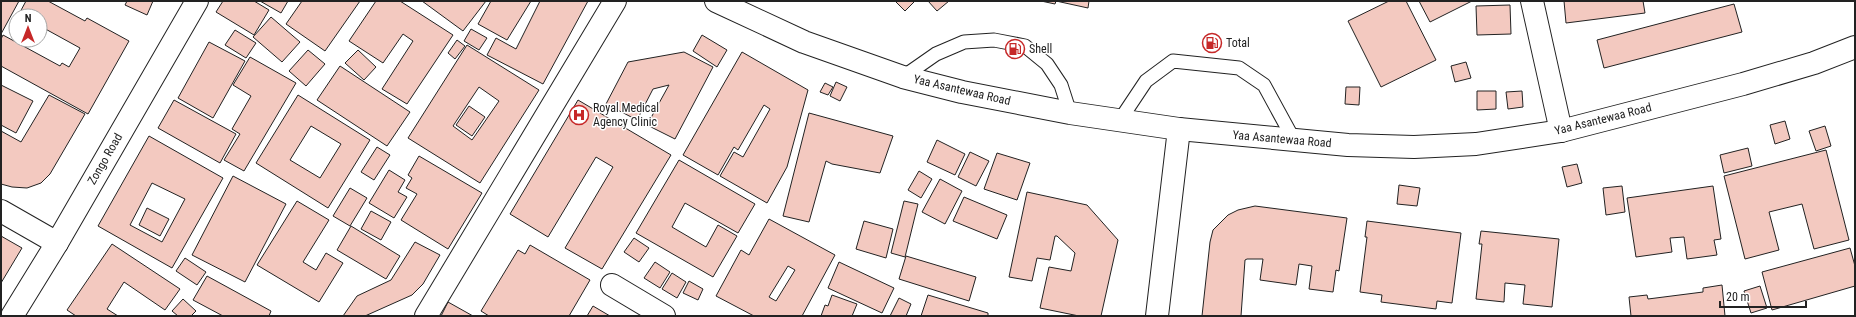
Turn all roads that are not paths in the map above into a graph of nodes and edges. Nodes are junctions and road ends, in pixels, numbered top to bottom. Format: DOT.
graph roads {
  1 [pos="197,1"];
  2 [pos="615,1"];
  3 [pos="716,1"];
  4 [pos="1532,1"];
  5 [pos="1855,47"];
  6 [pos="903,77"];
  7 [pos="1070,114"];
  8 [pos="1120,120"];
  9 [pos="1179,129"];
  10 [pos="1561,131"];
  11 [pos="1294,140"];
  12 [pos="1,211"];
  13 [pos="57,243"];
  14 [pos="612,285"];
  15 [pos="12,316"];
  16 [pos="426,316"];
  17 [pos="664,316"];
  18 [pos="1157,316"];
  1 -- 13 [label="street, Zongo Road"];
  2 -- 16 [label="street"];
  3 -- 6 [label="street, Yaa Asantewaa Road"];
  4 -- 10 [label="street"];
  5 -- 10 [label="street, Yaa Asantewaa Road"];
  6 -- 7 [label="street, Yaa Asantewaa Road"];
  6 -- 7 [label="lane"];
  7 -- 8 [label="street, Yaa Asantewaa Road"];
  8 -- 9 [label="street, Yaa Asantewaa Road"];
  8 -- 11 [label="lane"];
  9 -- 11 [label="street, Yaa Asantewaa Road"];
  9 -- 18 [label="street"];
  10 -- 11 [label="street, Yaa Asantewaa Road"];
  12 -- 13 [label="street"];
  13 -- 15 [label="street, Zongo Road"];
  14 -- 17 [label="street"];
}
